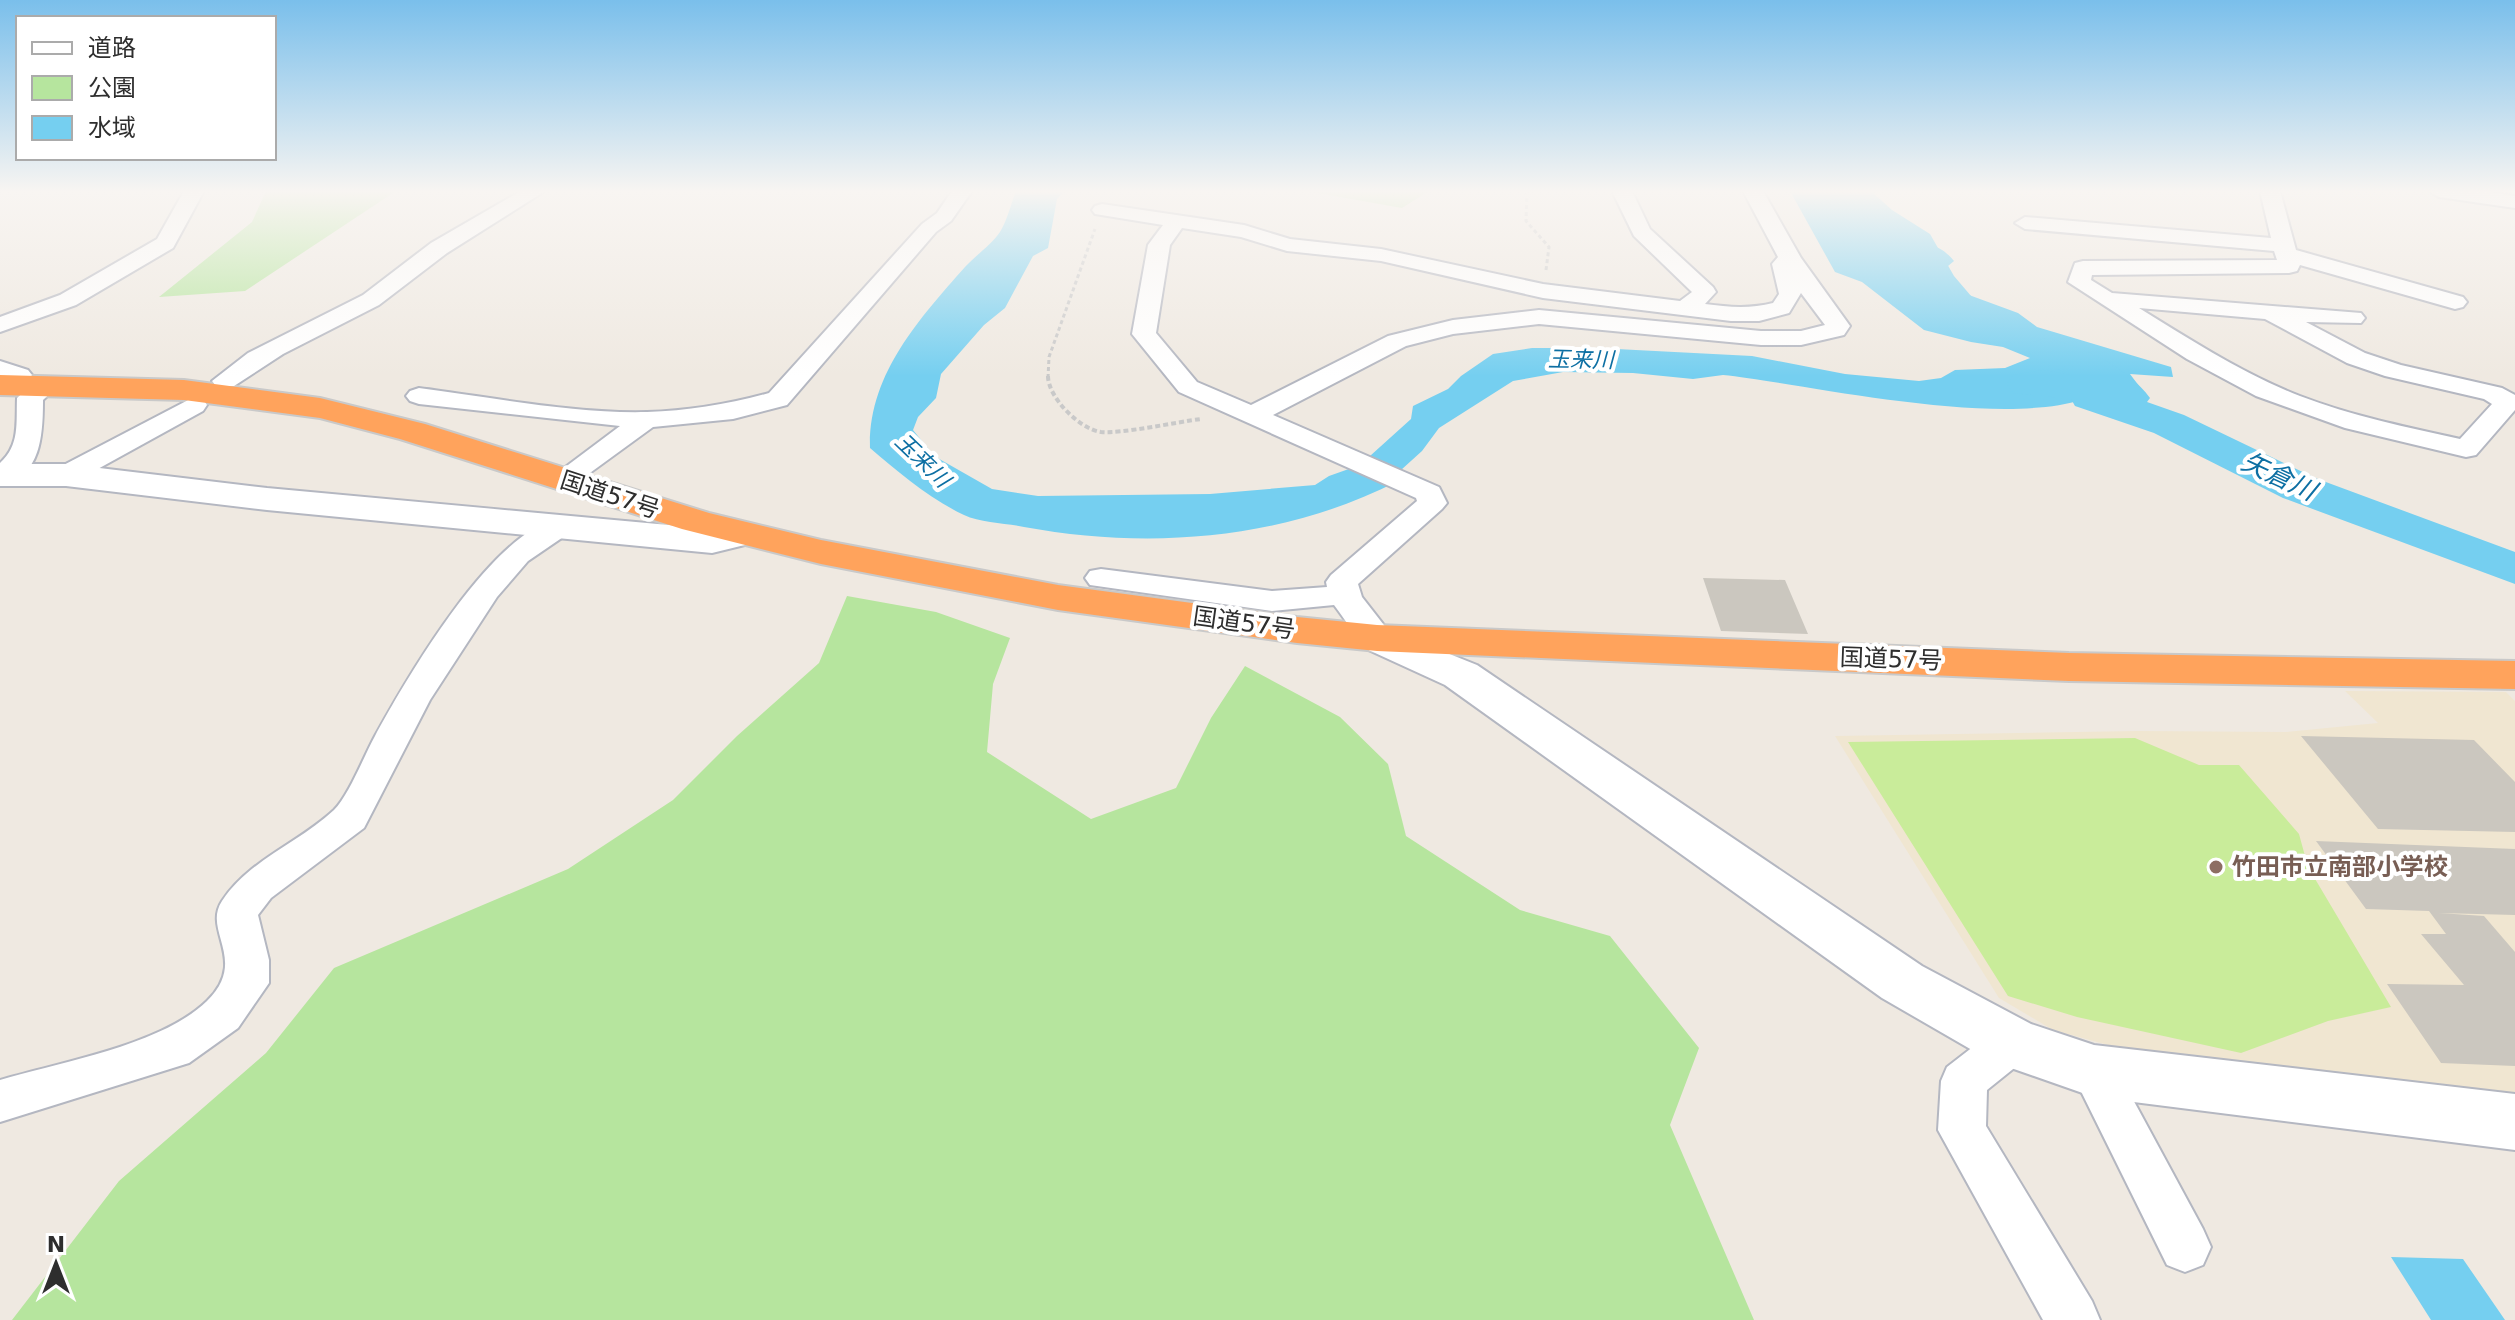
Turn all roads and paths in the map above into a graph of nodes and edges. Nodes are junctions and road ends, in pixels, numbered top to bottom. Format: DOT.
graph roads {
  1 [pos="149,253"];
  2 [pos="432,253"];
  3 [pos="907,253"];
  4 [pos="1087,253"];
  5 [pos="1158,253"];
  6 [pos="1358,253"];
  7 [pos="1548,253"];
  8 [pos="1663,253"];
  9 [pos="1787,253"];
  10 [pos="2284,253"];
  11 [pos="2295,253"];
  12 [pos="1790,258"];
  13 [pos="1543,291"];
  14 [pos="2107,299"];
  15 [pos="2455,302"];
  16 [pos="1686,308"];
  17 [pos="2270,312"];
  18 [pos="2353,318"];
  19 [pos="0,325"];
  20 [pos="14,381"];
  21 [pos="225,381"];
  22 [pos="419,396"];
  23 [pos="194,405"];
  24 [pos="1258,417"];
  25 [pos="646,420"];
  26 [pos="1,475"];
  27 [pos="66,475"];
  28 [pos="562,480"];
  29 [pos="558,527"];
  30 [pos="743,534"];
  31 [pos="1101,578"];
  32 [pos="1344,595"];
  33 [pos="1377,638"];
  34 [pos="2515,675"];
  35 [pos="2012,1043"];
  36 [pos="2094,1071"];
  37 [pos="0,1101"];
  38 [pos="2515,1122"];
  39 [pos="2185,1247"];
  40 [pos="2073,1320"];
  1 -- 19 [label="street"];
  2 -- 21 [label="street"];
  3 -- 25 [label="street"];
  4 -- 24 [label="path"];
  5 -- 24 [label="street"];
  6 -- 13 [label="street"];
  7 -- 13 [label="path"];
  8 -- 16 [label="street"];
  9 -- 12 [label="street"];
  10 -- 14 [label="street"];
  11 -- 15 [label="street"];
  12 -- 16 [label="street"];
  12 -- 24 [label="street"];
  13 -- 16 [label="street"];
  14 -- 17 [label="street"];
  14 -- 17 [label="street"];
  17 -- 18 [label="street"];
  20 -- 26 [label="street"];
  20 -- 28 [label="highway, 国道57号"];
  22 -- 25 [label="street"];
  23 -- 27 [label="street"];
  24 -- 32 [label="street"];
  25 -- 28 [label="street"];
  26 -- 27 [label="street"];
  27 -- 29 [label="street"];
  28 -- 30 [label="highway, 国道57号"];
  29 -- 30 [label="street"];
  29 -- 37 [label="street"];
  30 -- 33 [label="highway, 国道57号"];
  31 -- 32 [label="street"];
  32 -- 33 [label="street"];
  33 -- 34 [label="highway, 国道57号"];
  33 -- 35 [label="street"];
  35 -- 36 [label="street"];
  35 -- 40 [label="street"];
  36 -- 38 [label="street"];
  36 -- 39 [label="street"];
}
